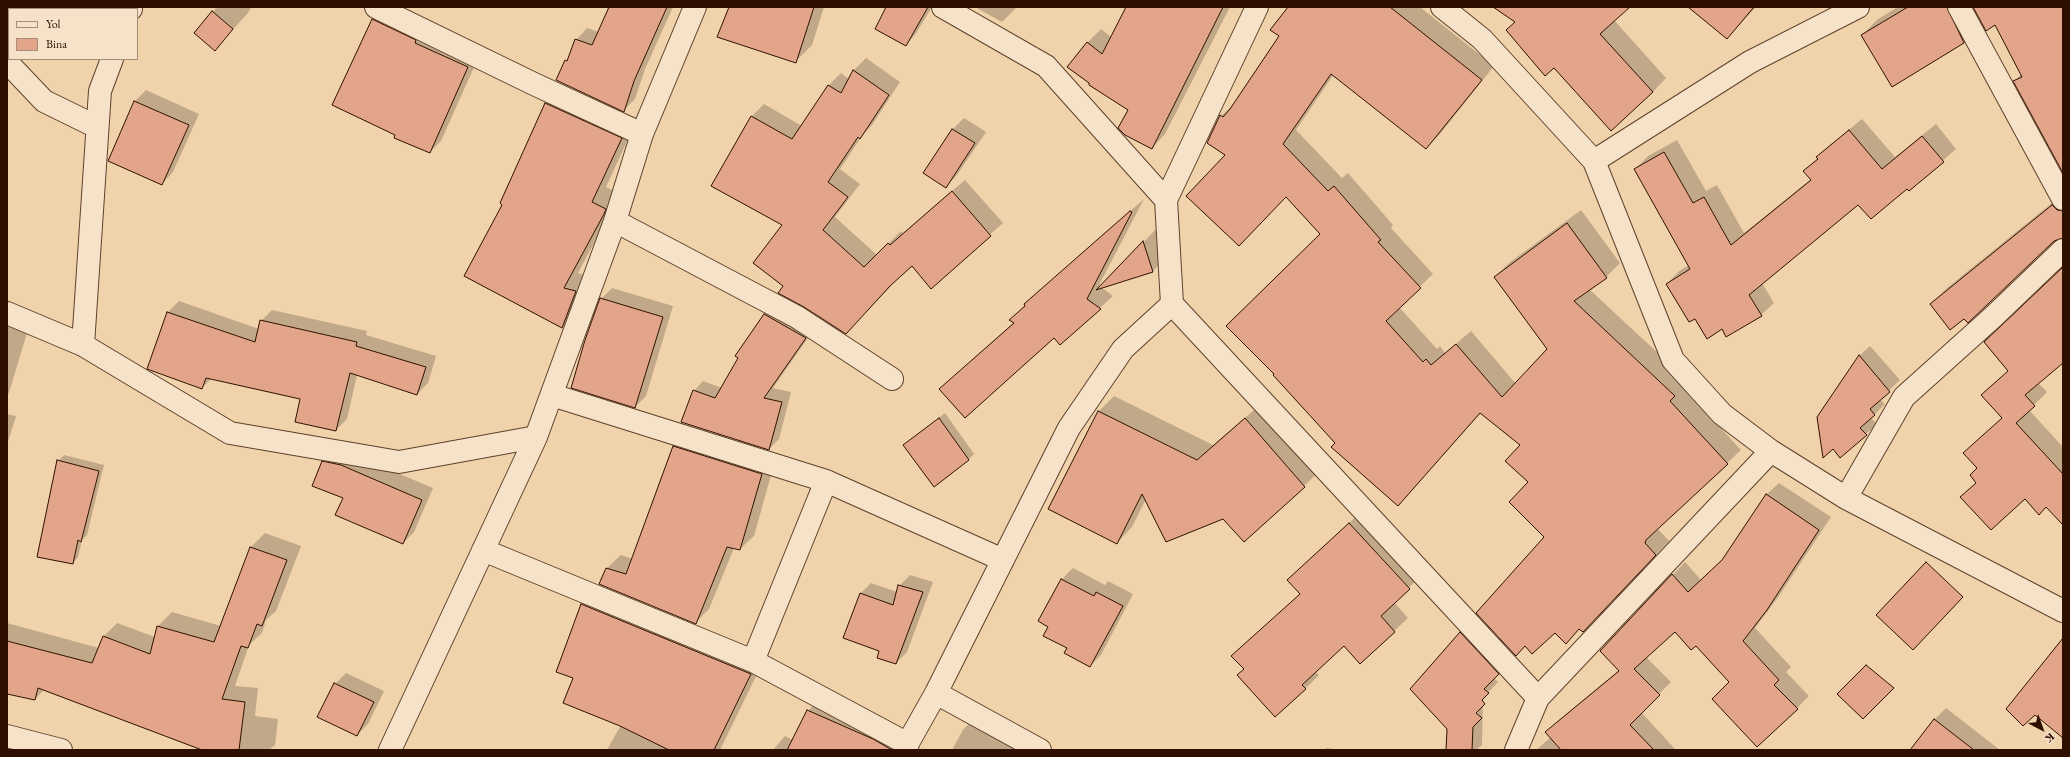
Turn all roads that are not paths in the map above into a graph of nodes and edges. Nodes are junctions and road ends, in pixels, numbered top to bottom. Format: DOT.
graph roads {
  1 [pos="376,7"];
  2 [pos="695,7"];
  3 [pos="943,7"];
  4 [pos="1257,7"];
  5 [pos="1442,7"];
  6 [pos="1858,7"];
  7 [pos="1959,7"];
  8 [pos="112,60"];
  9 [pos="7,62"];
  10 [pos="97,127"];
  11 [pos="642,134"];
  12 [pos="1594,161"];
  13 [pos="2063,199"];
  14 [pos="1166,200"];
  15 [pos="615,221"];
  16 [pos="2063,250"];
  17 [pos="1172,304"];
  18 [pos="7,313"];
  19 [pos="83,345"];
  20 [pos="892,379"];
  21 [pos="552,395"];
  22 [pos="536,437"];
  23 [pos="1770,451"];
  24 [pos="826,481"];
  25 [pos="1846,498"];
  26 [pos="483,550"];
  27 [pos="1003,560"];
  28 [pos="2063,611"];
  29 [pos="753,661"];
  30 [pos="936,693"];
  31 [pos="1538,698"];
  32 [pos="7,736"];
  33 [pos="906,747"];
  34 [pos="61,750"];
  35 [pos="390,750"];
  36 [pos="1040,750"];
  37 [pos="1516,750"];
  1 -- 11 [label="street"];
  2 -- 11 [label="street"];
  3 -- 14 [label="street"];
  4 -- 14 [label="street"];
  5 -- 12 [label="street"];
  6 -- 12 [label="street"];
  7 -- 13 [label="street"];
  8 -- 10 [label="street"];
  9 -- 10 [label="street"];
  10 -- 19 [label="street"];
  11 -- 15 [label="street"];
  12 -- 23 [label="street"];
  14 -- 17 [label="street"];
  15 -- 20 [label="street"];
  15 -- 21 [label="street"];
  16 -- 25 [label="street"];
  17 -- 27 [label="street"];
  17 -- 31 [label="street"];
  18 -- 19 [label="street"];
  19 -- 22 [label="street"];
  21 -- 22 [label="street"];
  21 -- 24 [label="street"];
  22 -- 26 [label="street"];
  23 -- 25 [label="street"];
  23 -- 31 [label="street"];
  24 -- 27 [label="street"];
  24 -- 29 [label="street"];
  25 -- 28 [label="street"];
  26 -- 29 [label="street"];
  26 -- 35 [label="street"];
  27 -- 30 [label="street"];
  29 -- 33 [label="street"];
  30 -- 33 [label="street"];
  30 -- 36 [label="street"];
  31 -- 37 [label="street"];
  32 -- 34 [label="street"];
}
